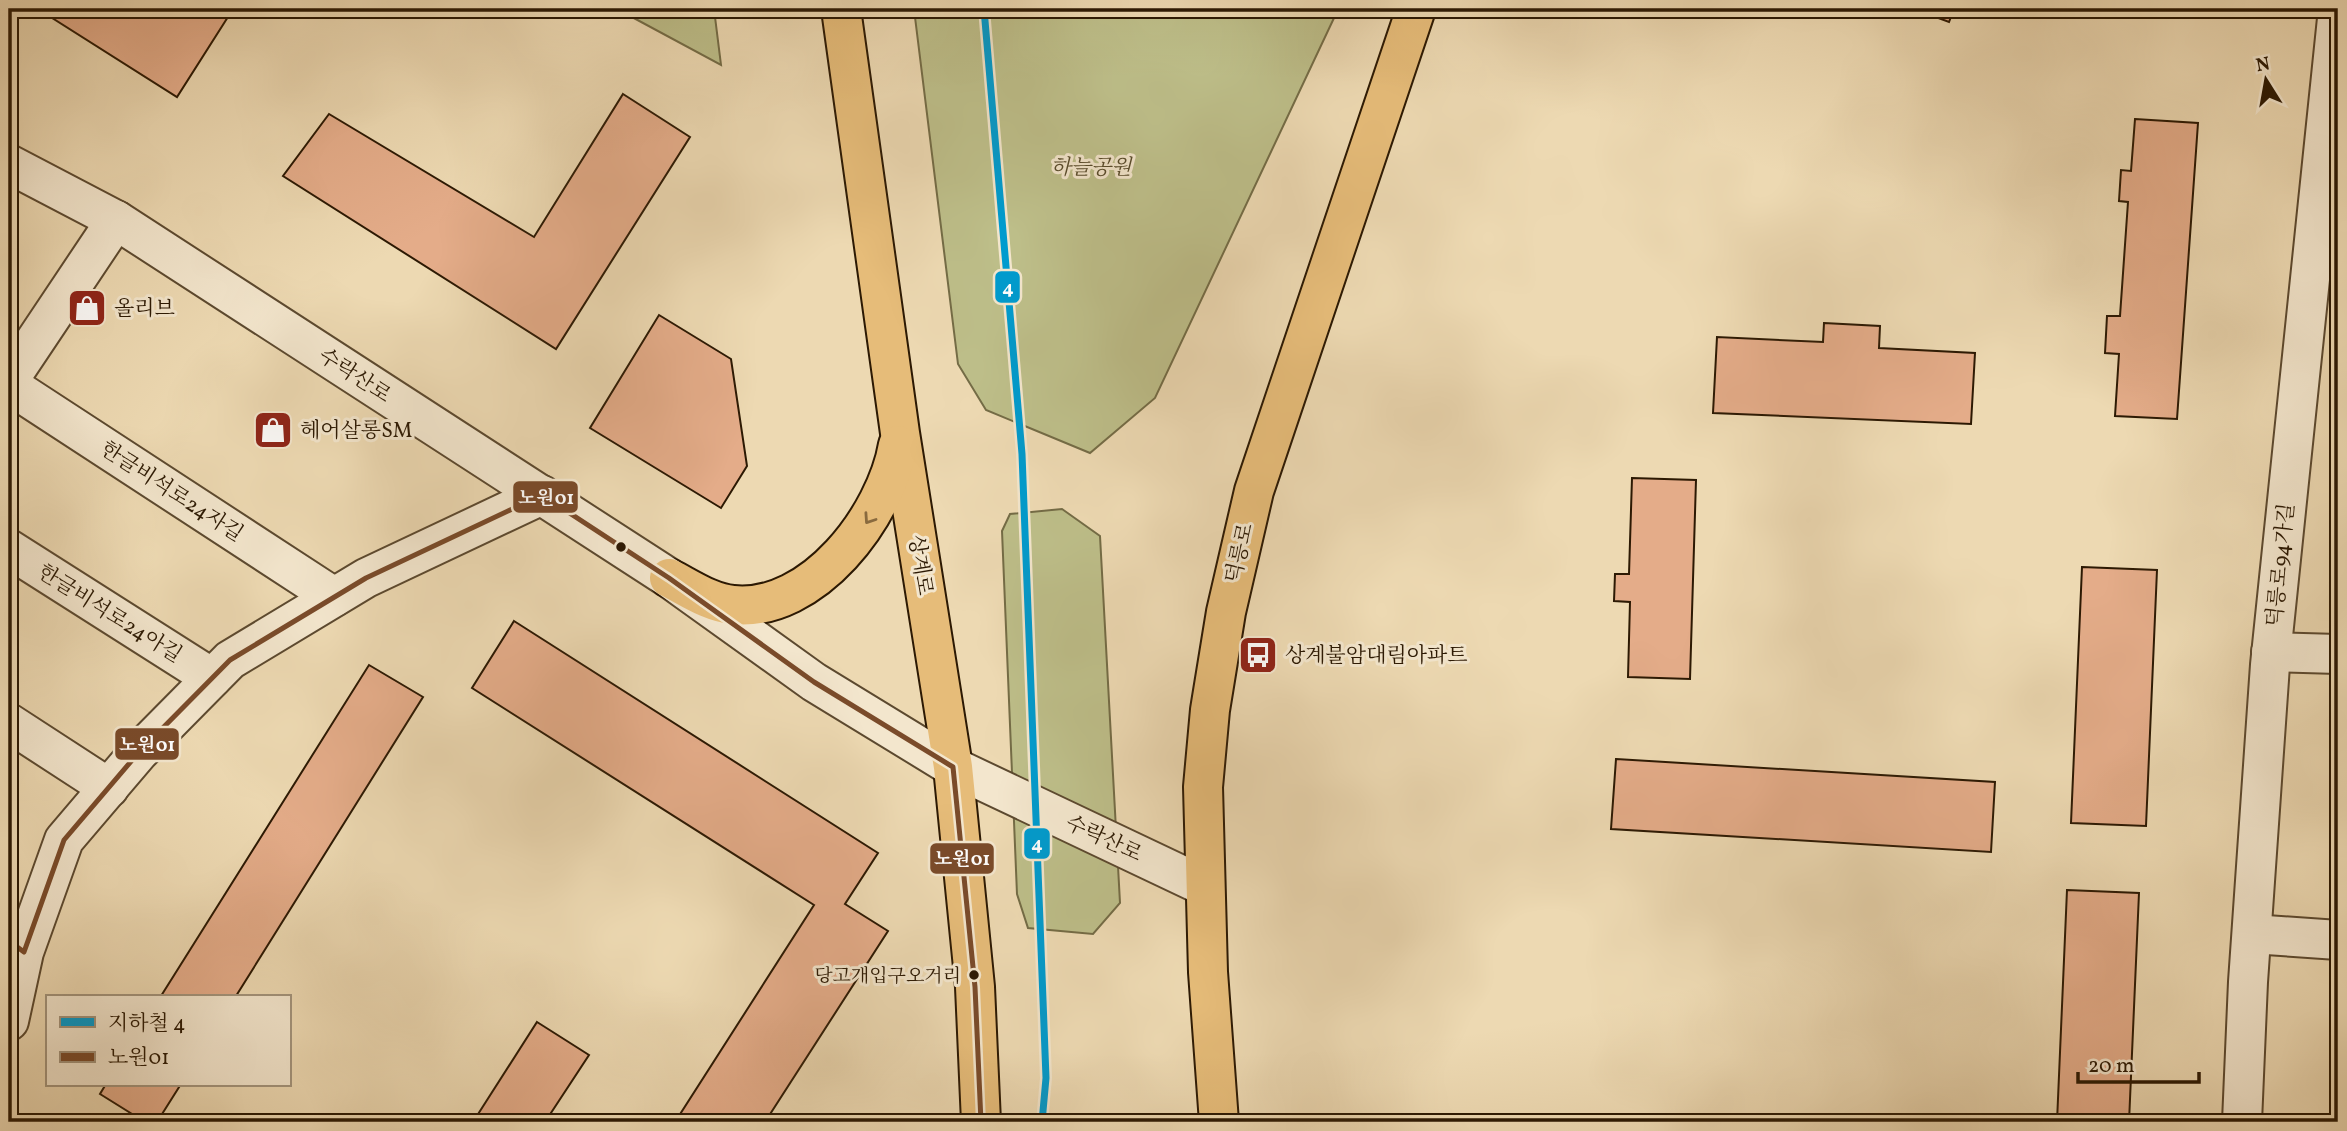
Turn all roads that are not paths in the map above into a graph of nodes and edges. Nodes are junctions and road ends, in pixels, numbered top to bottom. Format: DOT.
graph roads {
  1 [pos="841,9"];
  2 [pos="1416,9"];
  3 [pos="2338,9"];
  4 [pos="9,164"];
  5 [pos="116,220"];
  6 [pos="9,383"];
  7 [pos="900,433"];
  8 [pos="542,495"];
  9 [pos="9,549"];
  10 [pos="668,578"];
  11 [pos="334,597"];
  12 [pos="2271,652"];
  13 [pos="2338,654"];
  14 [pos="212,678"];
  15 [pos="9,723"];
  16 [pos="953,767"];
  17 [pos="109,788"];
  18 [pos="1204,887"];
  19 [pos="2252,934"];
  20 [pos="2338,940"];
  21 [pos="16,946"];
  22 [pos="9,1021"];
  23 [pos="981,1122"];
  24 [pos="1219,1122"];
  25 [pos="2242,1122"];
  1 -- 7 [label="main road, 상계로"];
  2 -- 18 [label="main road, 덕릉로"];
  3 -- 12 [label="street, 덕릉로94가길"];
  4 -- 5 [label="street, 수락산로"];
  5 -- 6 [label="street, 한글비석로24자길"];
  5 -- 8 [label="street, 수락산로"];
  6 -- 11 [label="street, 한글비석로24자길"];
  7 -- 10 [label="main road, one-way"];
  7 -- 16 [label="main road, 상계로"];
  8 -- 10 [label="street, 수락산로"];
  8 -- 11 [label="street"];
  9 -- 14 [label="street, 한글비석로24아길"];
  10 -- 16 [label="street, 수락산로"];
  11 -- 14 [label="street"];
  12 -- 13 [label="street"];
  12 -- 19 [label="street, 덕릉로94가길"];
  14 -- 17 [label="street"];
  15 -- 17 [label="street"];
  16 -- 18 [label="street, 수락산로"];
  16 -- 23 [label="main road, 상계로"];
  17 -- 21 [label="street"];
  18 -- 24 [label="main road, 덕릉로"];
  19 -- 20 [label="street"];
  19 -- 25 [label="street, 덕릉로94가길"];
  21 -- 22 [label="street"];
}
